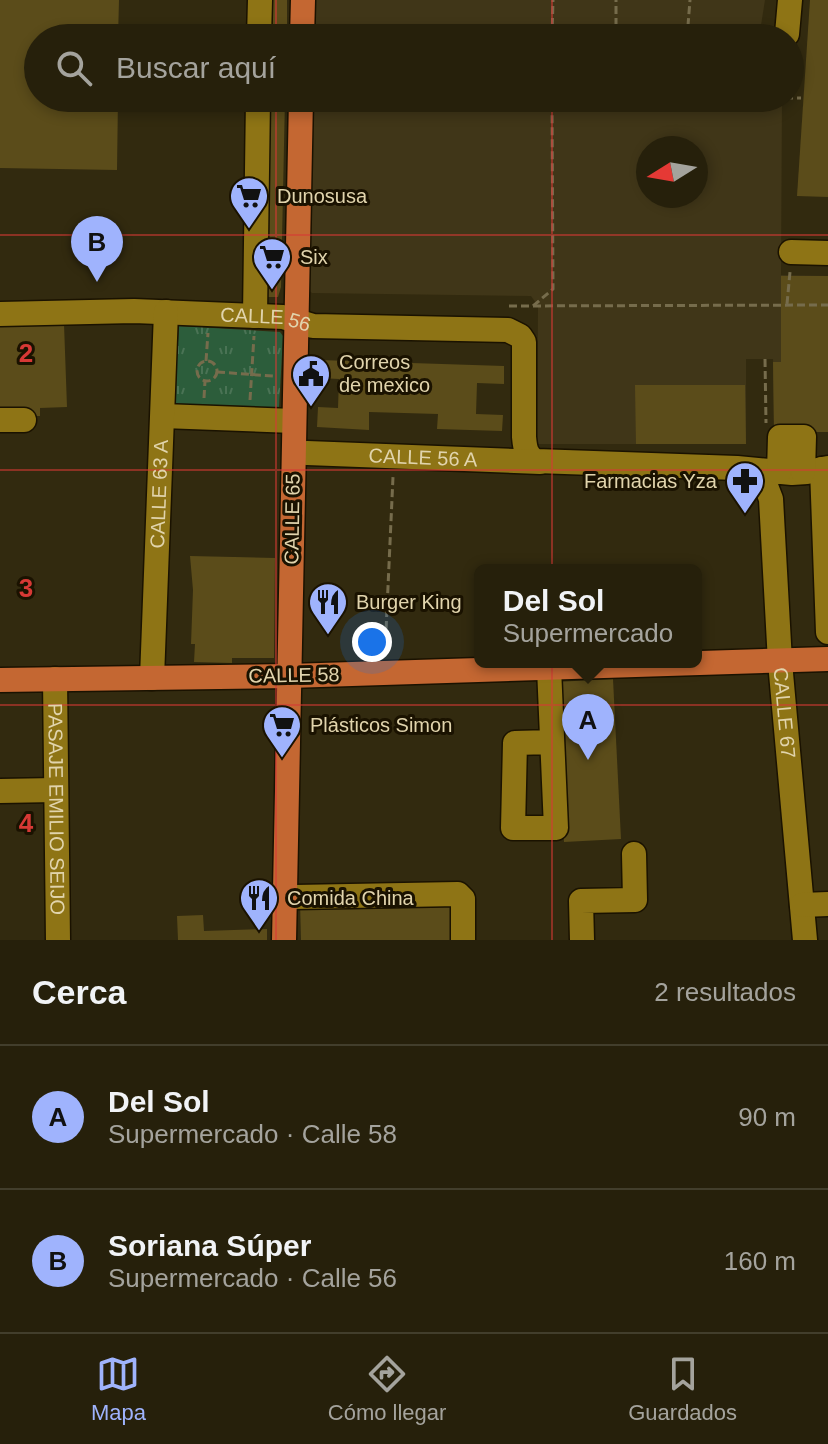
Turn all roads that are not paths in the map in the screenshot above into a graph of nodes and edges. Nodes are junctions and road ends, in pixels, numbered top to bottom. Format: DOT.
graph roads {
  1 [pos="260,0"];
  2 [pos="303,0"];
  3 [pos="790,0"];
  4 [pos="259,24"];
  5 [pos="302,24"];
  6 [pos="788,24"];
  7 [pos="258,112"];
  8 [pos="301,112"];
  9 [pos="791,252"];
  10 [pos="828,253"];
  11 [pos="166,312"];
  12 [pos="0,314"];
  13 [pos="296,321"];
  14 [pos="254,324"];
  15 [pos="163,416"];
  16 [pos="294,421"];
  17 [pos="307,453"];
  18 [pos="536,460"];
  19 [pos="799,473"];
  20 [pos="828,632"];
  21 [pos="828,659"];
  22 [pos="780,662"];
  23 [pos="702,664"];
  24 [pos="549,668"];
  25 [pos="289,676"];
  26 [pos="152,678"];
  27 [pos="55,679"];
  28 [pos="0,680"];
  29 [pos="552,742"];
  30 [pos="56,790"];
  31 [pos="0,791"];
  32 [pos="634,854"];
  33 [pos="295,897"];
  34 [pos="828,904"];
  35 [pos="802,905"];
  36 [pos="58,940"];
  37 [pos="284,940"];
  38 [pos="463,940"];
  39 [pos="582,940"];
  40 [pos="805,940"];
  1 -- 4 [label="street"];
  2 -- 5 [label="main road"];
  3 -- 6 [label="street"];
  7 -- 14 [label="street"];
  8 -- 13 [label="main road, CALLE 65"];
  9 -- 10 [label="street"];
  11 -- 12 [label="street, CALLE 56"];
  11 -- 14 [label="street, CALLE 56"];
  11 -- 15 [label="street, CALLE 63 A"];
  13 -- 14 [label="street, CALLE 56"];
  13 -- 16 [label="main road, CALLE 65"];
  13 -- 18 [label="street, CALLE 56"];
  15 -- 16 [label="street"];
  15 -- 26 [label="street, CALLE 63 A"];
  16 -- 25 [label="main road, CALLE 65"];
  17 -- 18 [label="street, CALLE 56 A"];
  18 -- 19 [label="street"];
  19 -- 20 [label="street"];
  19 -- 22 [label="street, CALLE 67"];
  21 -- 22 [label="main road, CALLE 58"];
  22 -- 23 [label="main road, CALLE 58"];
  22 -- 35 [label="street, CALLE 67"];
  24 -- 25 [label="main road, CALLE 58"];
  24 -- 29 [label="street"];
  25 -- 26 [label="main road, CALLE 58"];
  25 -- 37 [label="main road, CALLE 65"];
  26 -- 27 [label="main road, CALLE 58"];
  27 -- 28 [label="main road, CALLE 58"];
  27 -- 30 [label="street, PASAJE EMILIO SEIJO"];
  30 -- 31 [label="street"];
  30 -- 36 [label="street, PASAJE EMILIO SEIJO"];
  32 -- 39 [label="street"];
  33 -- 38 [label="street"];
  34 -- 35 [label="street"];
  35 -- 40 [label="street, CALLE 67"];
}
